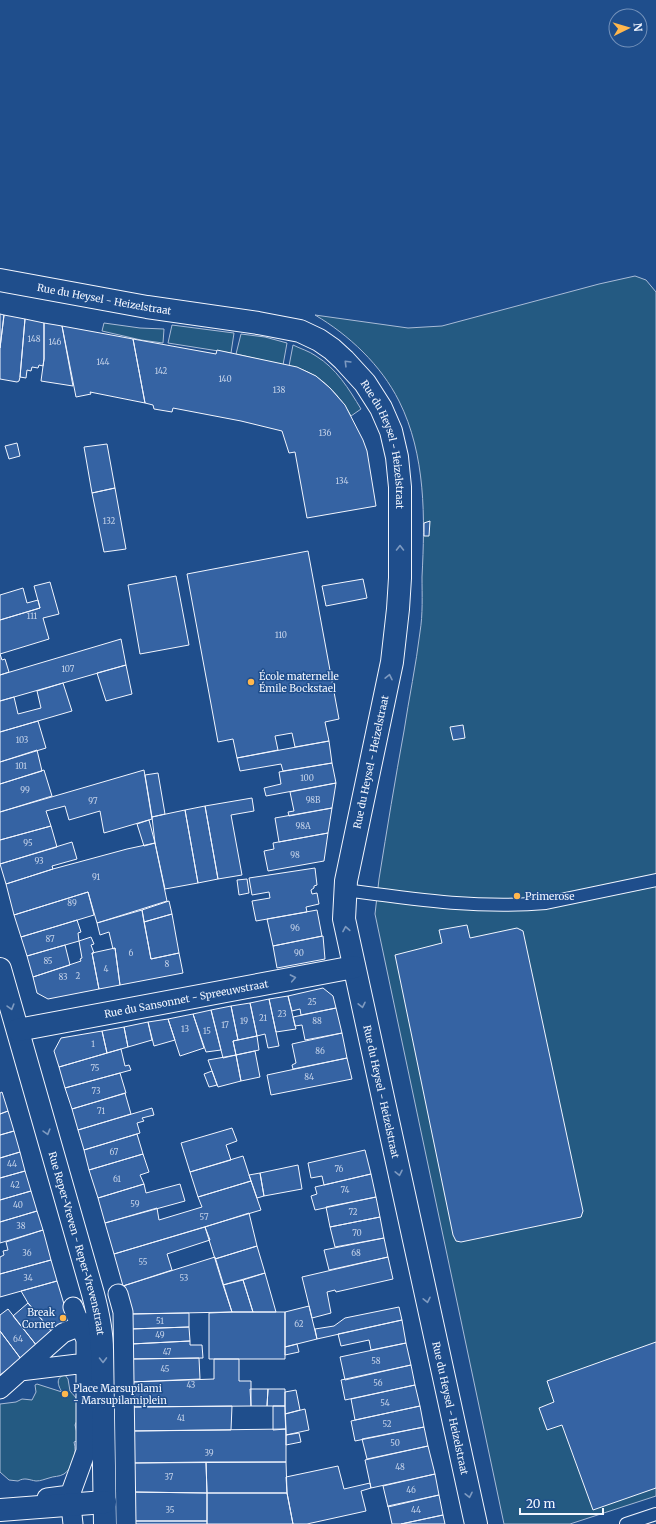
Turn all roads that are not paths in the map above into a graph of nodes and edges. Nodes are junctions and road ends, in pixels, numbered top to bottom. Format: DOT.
graph roads {
  1 [pos="0,280"];
  2 [pos="656,880"];
  3 [pos="344,890"];
  4 [pos="354,967"];
  5 [pos="0,969"];
  6 [pos="18,1030"];
  7 [pos="118,1294"];
  8 [pos="73,1307"];
  9 [pos="85,1323"];
  10 [pos="86,1364"];
  11 [pos="20,1371"];
  12 [pos="0,1389"];
  13 [pos="0,1501"];
  14 [pos="105,1502"];
  15 [pos="0,1510"];
  16 [pos="656,1514"];
  17 [pos="105,1524"];
  18 [pos="126,1524"];
  19 [pos="476,1524"];
  20 [pos="626,1524"];
  3 -- 1 [label="street, Rue du Heysel - Heizelstraat, one-way"];
  2 -- 3 [label="lane"];
  4 -- 3 [label="street, Rue du Heysel - Heizelstraat, one-way"];
  6 -- 4 [label="street, Rue du Sansonnet - Spreeuwstraat, one-way"];
  4 -- 19 [label="street, Rue du Heysel - Heizelstraat, one-way"];
  5 -- 6 [label="street, Rue Reper-Vreven - Reper-Vrevenstraat, one-way"];
  6 -- 14 [label="street, Rue Reper-Vreven - Reper-Vrevenstraat, one-way"];
  7 -- 18 [label="street"];
  8 -- 9 [label="street"];
  9 -- 10 [label="street"];
  9 -- 11 [label="street"];
  10 -- 11 [label="street"];
  10 -- 13 [label="street"];
  11 -- 12 [label="street"];
  14 -- 15 [label="street"];
  14 -- 17 [label="street, Rue Reper-Vreven - Reper-Vrevenstraat"];
  16 -- 20 [label="lane"];
}
